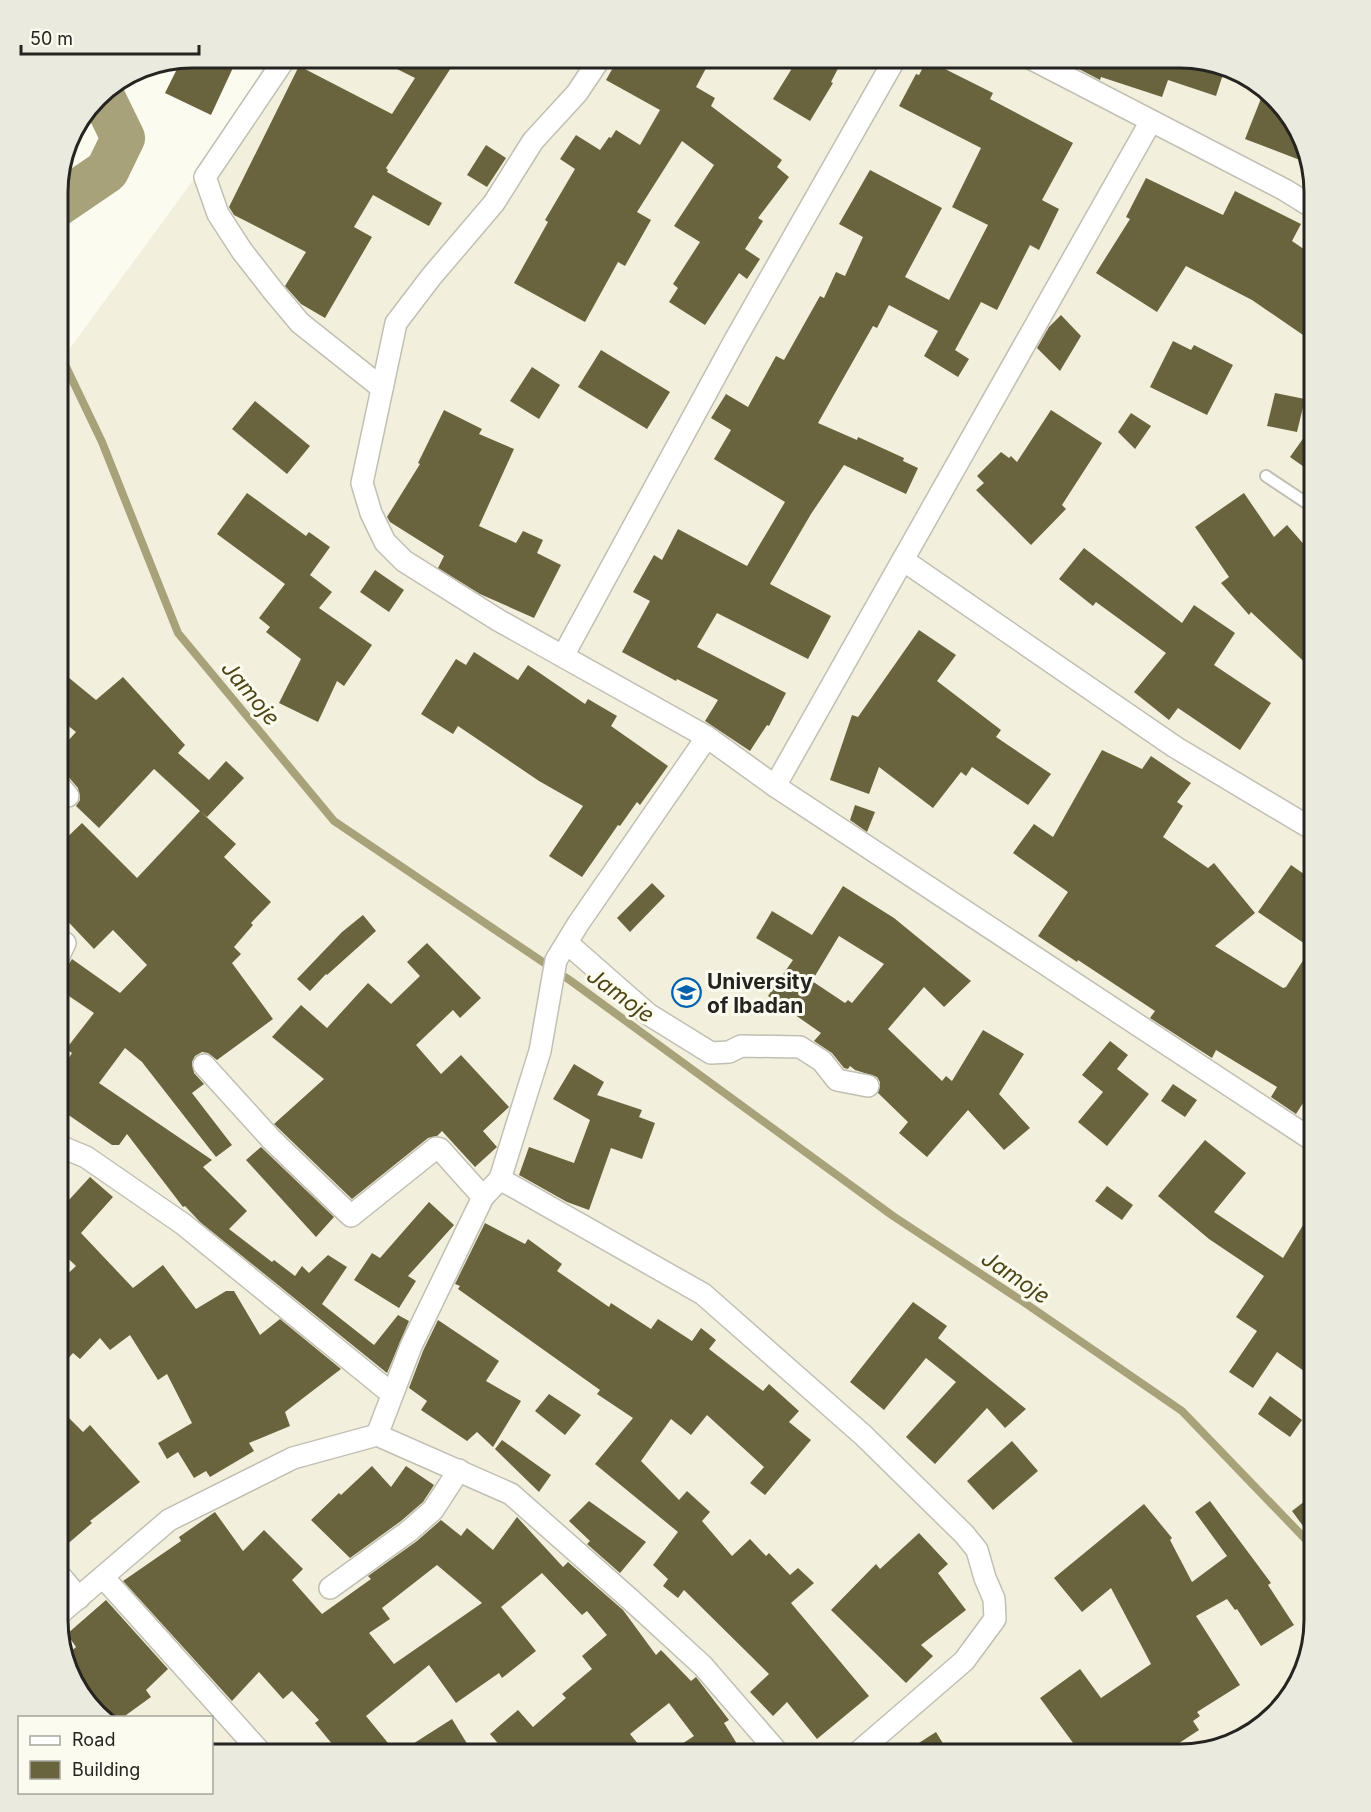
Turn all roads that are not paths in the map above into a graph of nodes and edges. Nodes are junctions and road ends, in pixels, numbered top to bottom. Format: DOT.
graph roads {
  1 [pos="279,68"];
  2 [pos="594,68"];
  3 [pos="890,68"];
  4 [pos="1049,68"];
  5 [pos="1151,121"];
  6 [pos="1304,202"];
  7 [pos="382,388"];
  8 [pos="1266,476"];
  9 [pos="1304,501"];
  10 [pos="903,560"];
  11 [pos="563,656"];
  12 [pos="707,737"];
  13 [pos="775,786"];
  14 [pos="1304,824"];
  15 [pos="567,943"];
  16 [pos="204,1065"];
  17 [pos="868,1086"];
  18 [pos="1304,1134"];
  19 [pos="68,1150"];
  20 [pos="500,1179"];
  21 [pos="483,1197"];
  22 [pos="393,1394"];
  23 [pos="377,1435"];
  24 [pos="459,1470"];
  25 [pos="103,1577"];
  26 [pos="68,1585"];
  27 [pos="330,1588"];
  28 [pos="79,1598"];
  29 [pos="68,1607"];
  30 [pos="252,1744"];
  31 [pos="771,1744"];
  32 [pos="868,1744"];
  1 -- 7 [label="street"];
  2 -- 7 [label="street"];
  3 -- 11 [label="street"];
  4 -- 5 [label="street"];
  5 -- 6 [label="street"];
  5 -- 10 [label="street"];
  7 -- 11 [label="street"];
  8 -- 9 [label="lane"];
  10 -- 13 [label="street"];
  10 -- 14 [label="street"];
  11 -- 12 [label="street"];
  12 -- 13 [label="street"];
  12 -- 15 [label="street"];
  13 -- 18 [label="street"];
  15 -- 17 [label="street"];
  15 -- 20 [label="street"];
  16 -- 21 [label="street"];
  19 -- 22 [label="street"];
  20 -- 21 [label="street"];
  20 -- 32 [label="street"];
  21 -- 22 [label="street"];
  22 -- 23 [label="street"];
  23 -- 24 [label="street"];
  23 -- 25 [label="street"];
  24 -- 27 [label="street"];
  24 -- 31 [label="street"];
  25 -- 28 [label="street"];
  25 -- 30 [label="street"];
  26 -- 28 [label="street"];
  28 -- 29 [label="street"];
}
